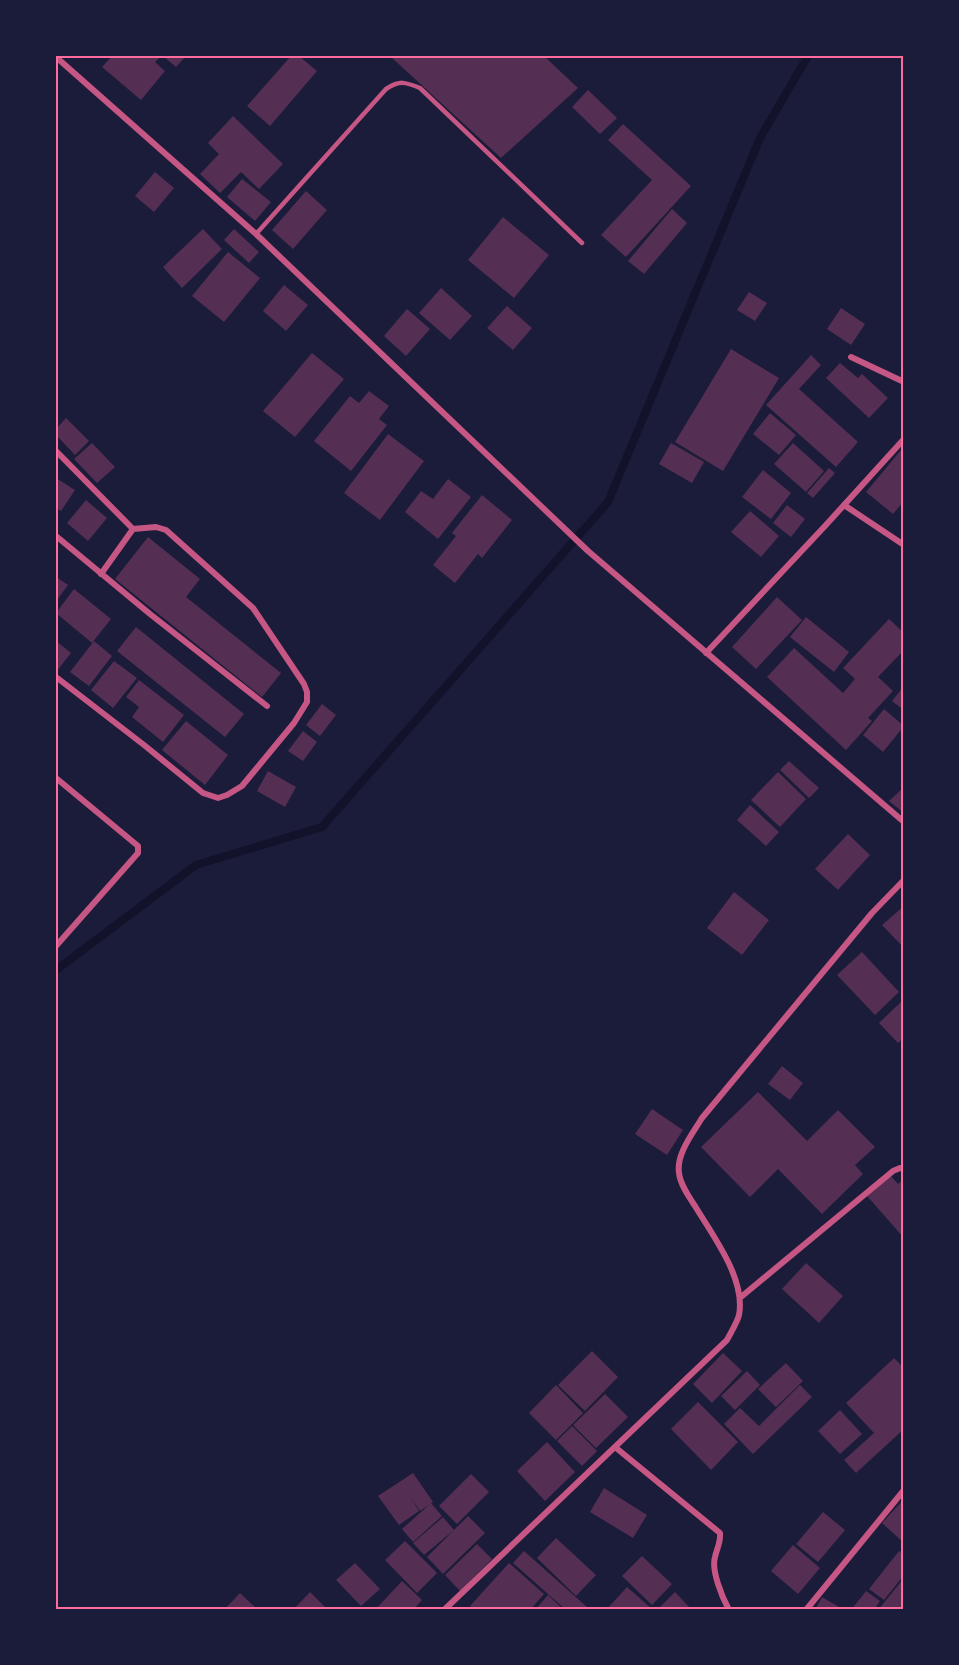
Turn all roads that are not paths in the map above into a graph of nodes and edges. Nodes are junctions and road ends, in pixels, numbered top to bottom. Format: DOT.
graph roads {
  1 [pos="56,57"];
  2 [pos="256,234"];
  3 [pos="582,243"];
  4 [pos="851,357"];
  5 [pos="903,382"];
  6 [pos="903,439"];
  7 [pos="56,451"];
  8 [pos="844,505"];
  9 [pos="133,529"];
  10 [pos="56,536"];
  11 [pos="903,545"];
  12 [pos="101,574"];
  13 [pos="706,652"];
  14 [pos="56,677"];
  15 [pos="267,706"];
  16 [pos="56,778"];
  17 [pos="903,822"];
  18 [pos="903,880"];
  19 [pos="56,945"];
  20 [pos="903,1169"];
  21 [pos="741,1298"];
  22 [pos="615,1447"];
  23 [pos="903,1490"];
  24 [pos="444,1610"];
  25 [pos="729,1610"];
  26 [pos="806,1610"];
  1 -- 2 [label="street"];
  2 -- 3 [label="lane"];
  2 -- 13 [label="street"];
  4 -- 5 [label="street"];
  6 -- 8 [label="street"];
  7 -- 9 [label="street"];
  8 -- 11 [label="street"];
  8 -- 13 [label="street"];
  9 -- 12 [label="street"];
  9 -- 14 [label="street"];
  10 -- 12 [label="street"];
  12 -- 15 [label="street"];
  13 -- 17 [label="street"];
  16 -- 19 [label="street"];
  18 -- 21 [label="street"];
  20 -- 21 [label="street"];
  21 -- 22 [label="street"];
  22 -- 24 [label="street"];
  22 -- 25 [label="street"];
  23 -- 26 [label="street"];
}
